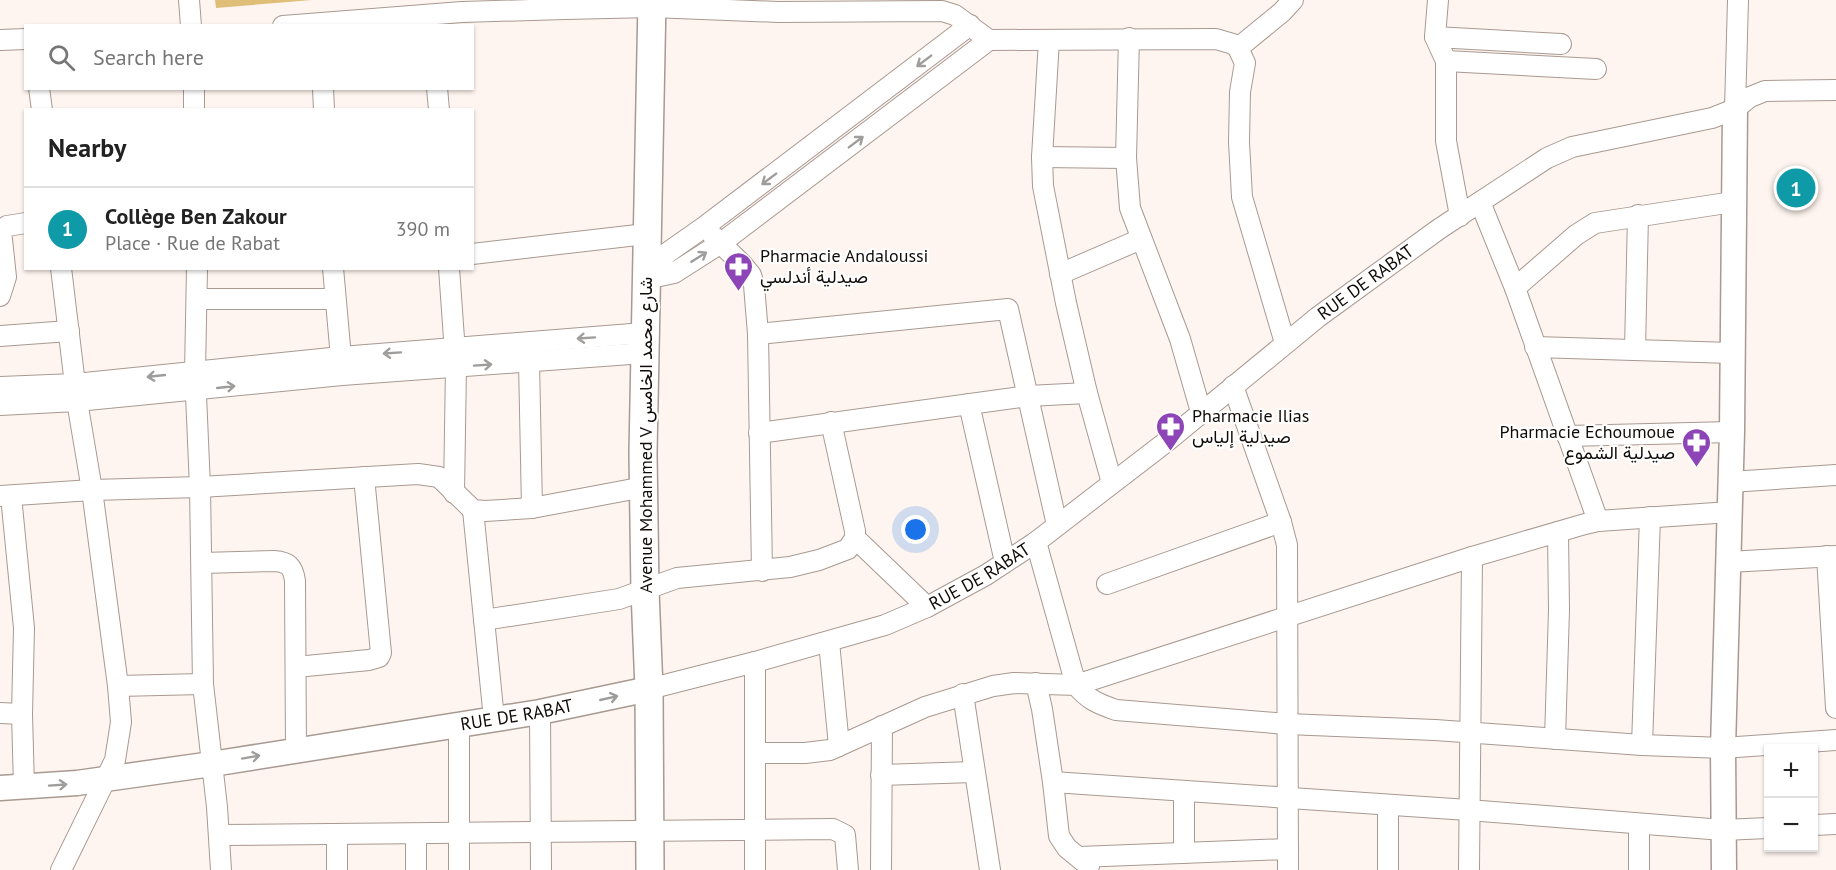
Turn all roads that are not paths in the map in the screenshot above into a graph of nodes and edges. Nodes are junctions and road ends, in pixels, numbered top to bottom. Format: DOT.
graph roads {
  1 [pos="189,0"];
  2 [pos="1293,0"];
  3 [pos="1438,0"];
  4 [pos="1738,0"];
  5 [pos="652,4"];
  6 [pos="436,20"];
  7 [pos="191,24"];
  8 [pos="319,24"];
  9 [pos="970,25"];
  10 [pos="1435,37"];
  11 [pos="1129,38"];
  12 [pos="24,39"];
  13 [pos="0,40"];
  14 [pos="989,40"];
  15 [pos="1049,40"];
  16 [pos="1561,44"];
  17 [pos="1238,48"];
  18 [pos="1446,61"];
  19 [pos="1596,69"];
  20 [pos="39,90"];
  21 [pos="194,90"];
  22 [pos="323,90"];
  23 [pos="437,90"];
  24 [pos="1836,90"];
  25 [pos="42,108"];
  26 [pos="194,108"];
  27 [pos="324,108"];
  28 [pos="439,108"];
  29 [pos="1735,109"];
  30 [pos="1042,157"];
  31 [pos="1126,158"];
  32 [pos="1480,202"];
  33 [pos="1733,202"];
  34 [pos="1638,215"];
  35 [pos="1460,216"];
  36 [pos="24,223"];
  37 [pos="704,227"];
  38 [pos="646,234"];
  39 [pos="1141,239"];
  40 [pos="721,243"];
  41 [pos="474,254"];
  42 [pos="61,270"];
  43 [pos="197,270"];
  44 [pos="333,270"];
  45 [pos="449,270"];
  46 [pos="1060,274"];
  47 [pos="645,279"];
  48 [pos="2,283"];
  49 [pos="1515,288"];
  50 [pos="197,299"];
  51 [pos="335,299"];
  52 [pos="69,331"];
  53 [pos="758,334"];
  54 [pos="0,336"];
  55 [pos="644,343"];
  56 [pos="1286,343"];
  57 [pos="1535,347"];
  58 [pos="1635,350"];
  59 [pos="1732,353"];
  60 [pos="456,358"];
  61 [pos="529,362"];
  62 [pos="341,366"];
  63 [pos="196,381"];
  64 [pos="1233,386"];
  65 [pos="0,387"];
  66 [pos="76,392"];
  67 [pos="1087,393"];
  68 [pos="1028,396"];
  69 [pos="969,404"];
  70 [pos="0,405"];
  71 [pos="1201,412"];
  72 [pos="831,422"];
  73 [pos="1732,432"];
  74 [pos="759,433"];
  75 [pos="1567,436"];
  76 [pos="1836,475"];
  77 [pos="364,477"];
  78 [pos="1731,482"];
  79 [pos="1112,483"];
  80 [pos="200,487"];
  81 [pos="644,488"];
  82 [pos="92,490"];
  83 [pos="454,493"];
  84 [pos="6,496"];
  85 [pos="532,508"];
  86 [pos="473,510"];
  87 [pos="1730,512"];
  88 [pos="1650,517"];
  89 [pos="1598,521"];
  90 [pos="1281,522"];
  91 [pos="1057,525"];
  92 [pos="1558,532"];
  93 [pos="855,537"];
  94 [pos="1036,542"];
  95 [pos="1832,556"];
  96 [pos="1472,557"];
  97 [pos="1005,562"];
  98 [pos="1729,562"];
  99 [pos="202,563"];
  100 [pos="762,571"];
  101 [pos="1107,584"];
  102 [pos="645,591"];
  103 [pos="927,607"];
  104 [pos="1286,618"];
  105 [pos="484,620"];
  106 [pos="829,642"];
  107 [pos="755,662"];
  108 [pos="296,667"];
  109 [pos="1036,683"];
  110 [pos="203,684"];
  111 [pos="1077,685"];
  112 [pos="118,686"];
  113 [pos="649,689"];
  114 [pos="963,694"];
  115 [pos="1836,708"];
  116 [pos="540,712"];
  117 [pos="0,713"];
  118 [pos="22,714"];
  119 [pos="494,718"];
  120 [pos="459,724"];
  121 [pos="1287,724"];
  122 [pos="882,726"];
  123 [pos="1469,733"];
  124 [pos="1555,739"];
  125 [pos="1836,740"];
  126 [pos="1642,745"];
  127 [pos="839,746"];
  128 [pos="1723,748"];
  129 [pos="296,750"];
  130 [pos="756,753"];
  131 [pos="212,764"];
  132 [pos="974,772"];
  133 [pos="881,775"];
  134 [pos="106,779"];
  135 [pos="1053,782"];
  136 [pos="12,788"];
  137 [pos="1184,791"];
  138 [pos="1287,798"];
  139 [pos="1388,805"];
  140 [pos="1468,810"];
  141 [pos="1639,824"];
  142 [pos="1836,824"];
  143 [pos="1818,825"];
  144 [pos="1764,828"];
  145 [pos="754,830"];
  146 [pos="1723,830"];
  147 [pos="650,832"];
  148 [pos="459,833"];
  149 [pos="541,833"];
  150 [pos="337,834"];
  151 [pos="416,834"];
  152 [pos="220,835"];
  153 [pos="1288,849"];
  154 [pos="1184,853"];
  155 [pos="1086,864"];
  156 [pos="61,870"];
  157 [pos="221,870"];
  158 [pos="337,870"];
  159 [pos="416,870"];
  160 [pos="459,870"];
  161 [pos="541,870"];
  162 [pos="650,870"];
  163 [pos="755,870"];
  164 [pos="848,870"];
  165 [pos="881,870"];
  166 [pos="990,870"];
  167 [pos="1287,870"];
  168 [pos="1388,870"];
  169 [pos="1469,870"];
  170 [pos="1639,870"];
  171 [pos="1724,870"];
  1 -- 7 [label="street"];
  2 -- 17 [label="street"];
  3 -- 10 [label="street"];
  4 -- 29 [label="street"];
  5 -- 6 [label="street"];
  5 -- 9 [label="street"];
  5 -- 38 [label="main road, Avenue Mohammed V شارع محمد الخامس"];
  6 -- 8 [label="street"];
  9 -- 14 [label="street"];
  9 -- 37 [label="street, one-way"];
  10 -- 16 [label="street"];
  10 -- 18 [label="street"];
  11 -- 15 [label="street"];
  11 -- 17 [label="street"];
  11 -- 31 [label="street"];
  12 -- 13 [label="street"];
  14 -- 15 [label="street"];
  40 -- 14 [label="street, one-way"];
  15 -- 30 [label="street"];
  17 -- 56 [label="street"];
  18 -- 19 [label="street"];
  18 -- 35 [label="street"];
  20 -- 25 [label="street"];
  21 -- 26 [label="street"];
  22 -- 27 [label="street"];
  23 -- 28 [label="street"];
  24 -- 29 [label="street, RUE DE RABAT"];
  29 -- 32 [label="street, RUE DE RABAT"];
  29 -- 33 [label="street"];
  30 -- 31 [label="street"];
  30 -- 46 [label="street"];
  31 -- 39 [label="street"];
  32 -- 35 [label="street, RUE DE RABAT"];
  32 -- 49 [label="street"];
  33 -- 34 [label="street"];
  33 -- 59 [label="street"];
  34 -- 49 [label="street"];
  34 -- 58 [label="street"];
  35 -- 56 [label="street, RUE DE RABAT"];
  36 -- 48 [label="street"];
  37 -- 40 [label="street"];
  37 -- 47 [label="street"];
  38 -- 41 [label="street"];
  38 -- 47 [label="main road, Avenue Mohammed V شارع محمد الخامس"];
  39 -- 46 [label="street"];
  39 -- 71 [label="street"];
  47 -- 40 [label="street, one-way"];
  40 -- 53 [label="street"];
  42 -- 52 [label="street"];
  43 -- 50 [label="street"];
  44 -- 51 [label="street"];
  45 -- 60 [label="street"];
  46 -- 67 [label="street"];
  47 -- 55 [label="main road, Avenue Mohammed V شارع محمد الخامس"];
  49 -- 57 [label="street"];
  50 -- 51 [label="street"];
  50 -- 63 [label="street"];
  51 -- 62 [label="street"];
  52 -- 54 [label="street"];
  52 -- 66 [label="street"];
  53 -- 68 [label="street"];
  53 -- 74 [label="street"];
  55 -- 60 [label="street, one-way"];
  55 -- 61 [label="street"];
  55 -- 81 [label="main road, Avenue Mohammed V شارع محمد الخامس"];
  56 -- 64 [label="street, RUE DE RABAT"];
  57 -- 58 [label="street"];
  57 -- 75 [label="street"];
  58 -- 59 [label="street"];
  59 -- 73 [label="street"];
  60 -- 61 [label="street, one-way"];
  60 -- 62 [label="street"];
  60 -- 83 [label="street"];
  61 -- 85 [label="street"];
  62 -- 63 [label="street"];
  63 -- 66 [label="street"];
  63 -- 80 [label="street"];
  64 -- 71 [label="street, RUE DE RABAT"];
  64 -- 90 [label="street"];
  65 -- 66 [label="street"];
  66 -- 70 [label="street"];
  66 -- 82 [label="street"];
  67 -- 68 [label="street"];
  67 -- 79 [label="street"];
  68 -- 69 [label="street"];
  68 -- 91 [label="street"];
  69 -- 72 [label="street"];
  69 -- 97 [label="street"];
  71 -- 79 [label="street, RUE DE RABAT"];
  72 -- 74 [label="street"];
  72 -- 93 [label="street"];
  73 -- 75 [label="street"];
  73 -- 78 [label="street"];
  74 -- 100 [label="street"];
  75 -- 89 [label="street"];
  76 -- 78 [label="street"];
  77 -- 80 [label="street"];
  77 -- 83 [label="street"];
  77 -- 108 [label="street"];
  78 -- 87 [label="street"];
  79 -- 91 [label="street, RUE DE RABAT"];
  80 -- 82 [label="street"];
  80 -- 99 [label="street"];
  81 -- 85 [label="street"];
  81 -- 102 [label="main road, Avenue Mohammed V شارع محمد الخامس"];
  82 -- 84 [label="street"];
  82 -- 112 [label="street"];
  83 -- 86 [label="street"];
  84 -- 118 [label="street"];
  85 -- 86 [label="street"];
  86 -- 105 [label="street"];
  87 -- 88 [label="street"];
  87 -- 98 [label="street"];
  88 -- 89 [label="street"];
  88 -- 126 [label="street"];
  89 -- 92 [label="street"];
  90 -- 101 [label="street"];
  90 -- 104 [label="street"];
  91 -- 94 [label="street, RUE DE RABAT"];
  92 -- 96 [label="street"];
  92 -- 124 [label="street"];
  93 -- 100 [label="street"];
  93 -- 103 [label="street"];
  94 -- 97 [label="street, RUE DE RABAT"];
  94 -- 111 [label="street"];
  95 -- 98 [label="street"];
  95 -- 115 [label="street"];
  96 -- 104 [label="street"];
  96 -- 123 [label="street"];
  97 -- 103 [label="street, RUE DE RABAT"];
  98 -- 128 [label="street"];
  99 -- 108 [label="street"];
  99 -- 110 [label="street"];
  100 -- 102 [label="street"];
  102 -- 105 [label="street"];
  102 -- 113 [label="main road, Avenue Mohammed V شارع محمد الخامس"];
  103 -- 106 [label="street, RUE DE RABAT"];
  104 -- 111 [label="street"];
  104 -- 121 [label="street"];
  105 -- 119 [label="street"];
  106 -- 107 [label="street, RUE DE RABAT"];
  106 -- 127 [label="street"];
  107 -- 113 [label="street, RUE DE RABAT"];
  107 -- 130 [label="street"];
  108 -- 129 [label="street"];
  109 -- 111 [label="street"];
  109 -- 114 [label="street"];
  109 -- 135 [label="street"];
  110 -- 112 [label="street"];
  110 -- 131 [label="street"];
  111 -- 121 [label="street"];
  112 -- 134 [label="street"];
  116 -- 113 [label="street, RUE DE RABAT, one-way"];
  113 -- 147 [label="main road, Avenue Mohammed V شارع محمد الخامس"];
  114 -- 122 [label="street"];
  114 -- 132 [label="street"];
  116 -- 119 [label="street, RUE DE RABAT"];
  116 -- 149 [label="street"];
  117 -- 118 [label="street"];
  118 -- 136 [label="street"];
  119 -- 120 [label="street, RUE DE RABAT"];
  120 -- 129 [label="street, RUE DE RABAT"];
  120 -- 148 [label="street"];
  121 -- 123 [label="street"];
  121 -- 138 [label="street"];
  122 -- 127 [label="street"];
  122 -- 133 [label="street"];
  123 -- 124 [label="street"];
  123 -- 140 [label="street"];
  124 -- 126 [label="street"];
  125 -- 128 [label="street"];
  126 -- 128 [label="street"];
  127 -- 130 [label="street"];
  128 -- 146 [label="street"];
  131 -- 129 [label="street, RUE DE RABAT, one-way"];
  130 -- 145 [label="street"];
  131 -- 134 [label="street, RUE DE RABAT"];
  131 -- 152 [label="street"];
  132 -- 133 [label="street"];
  132 -- 166 [label="street"];
  133 -- 165 [label="street"];
  136 -- 134 [label="street, RUE DE RABAT, one-way"];
  134 -- 156 [label="street"];
  135 -- 137 [label="street"];
  135 -- 155 [label="street"];
  137 -- 138 [label="street"];
  137 -- 154 [label="street"];
  138 -- 139 [label="street"];
  138 -- 153 [label="street"];
  139 -- 140 [label="street"];
  139 -- 168 [label="street"];
  140 -- 141 [label="street"];
  140 -- 169 [label="street"];
  141 -- 146 [label="street"];
  141 -- 170 [label="street"];
  142 -- 143 [label="street"];
  144 -- 146 [label="street"];
  145 -- 147 [label="street"];
  145 -- 163 [label="street"];
  145 -- 164 [label="street"];
  146 -- 171 [label="street"];
  147 -- 149 [label="street"];
  147 -- 162 [label="main road, Avenue Mohammed V شارع محمد الخامس"];
  148 -- 149 [label="street"];
  148 -- 151 [label="street"];
  148 -- 160 [label="street"];
  149 -- 161 [label="street"];
  150 -- 151 [label="street"];
  150 -- 152 [label="street"];
  150 -- 158 [label="street"];
  151 -- 159 [label="street"];
  152 -- 157 [label="street"];
  153 -- 154 [label="street"];
  153 -- 167 [label="street"];
  154 -- 155 [label="street"];
}
